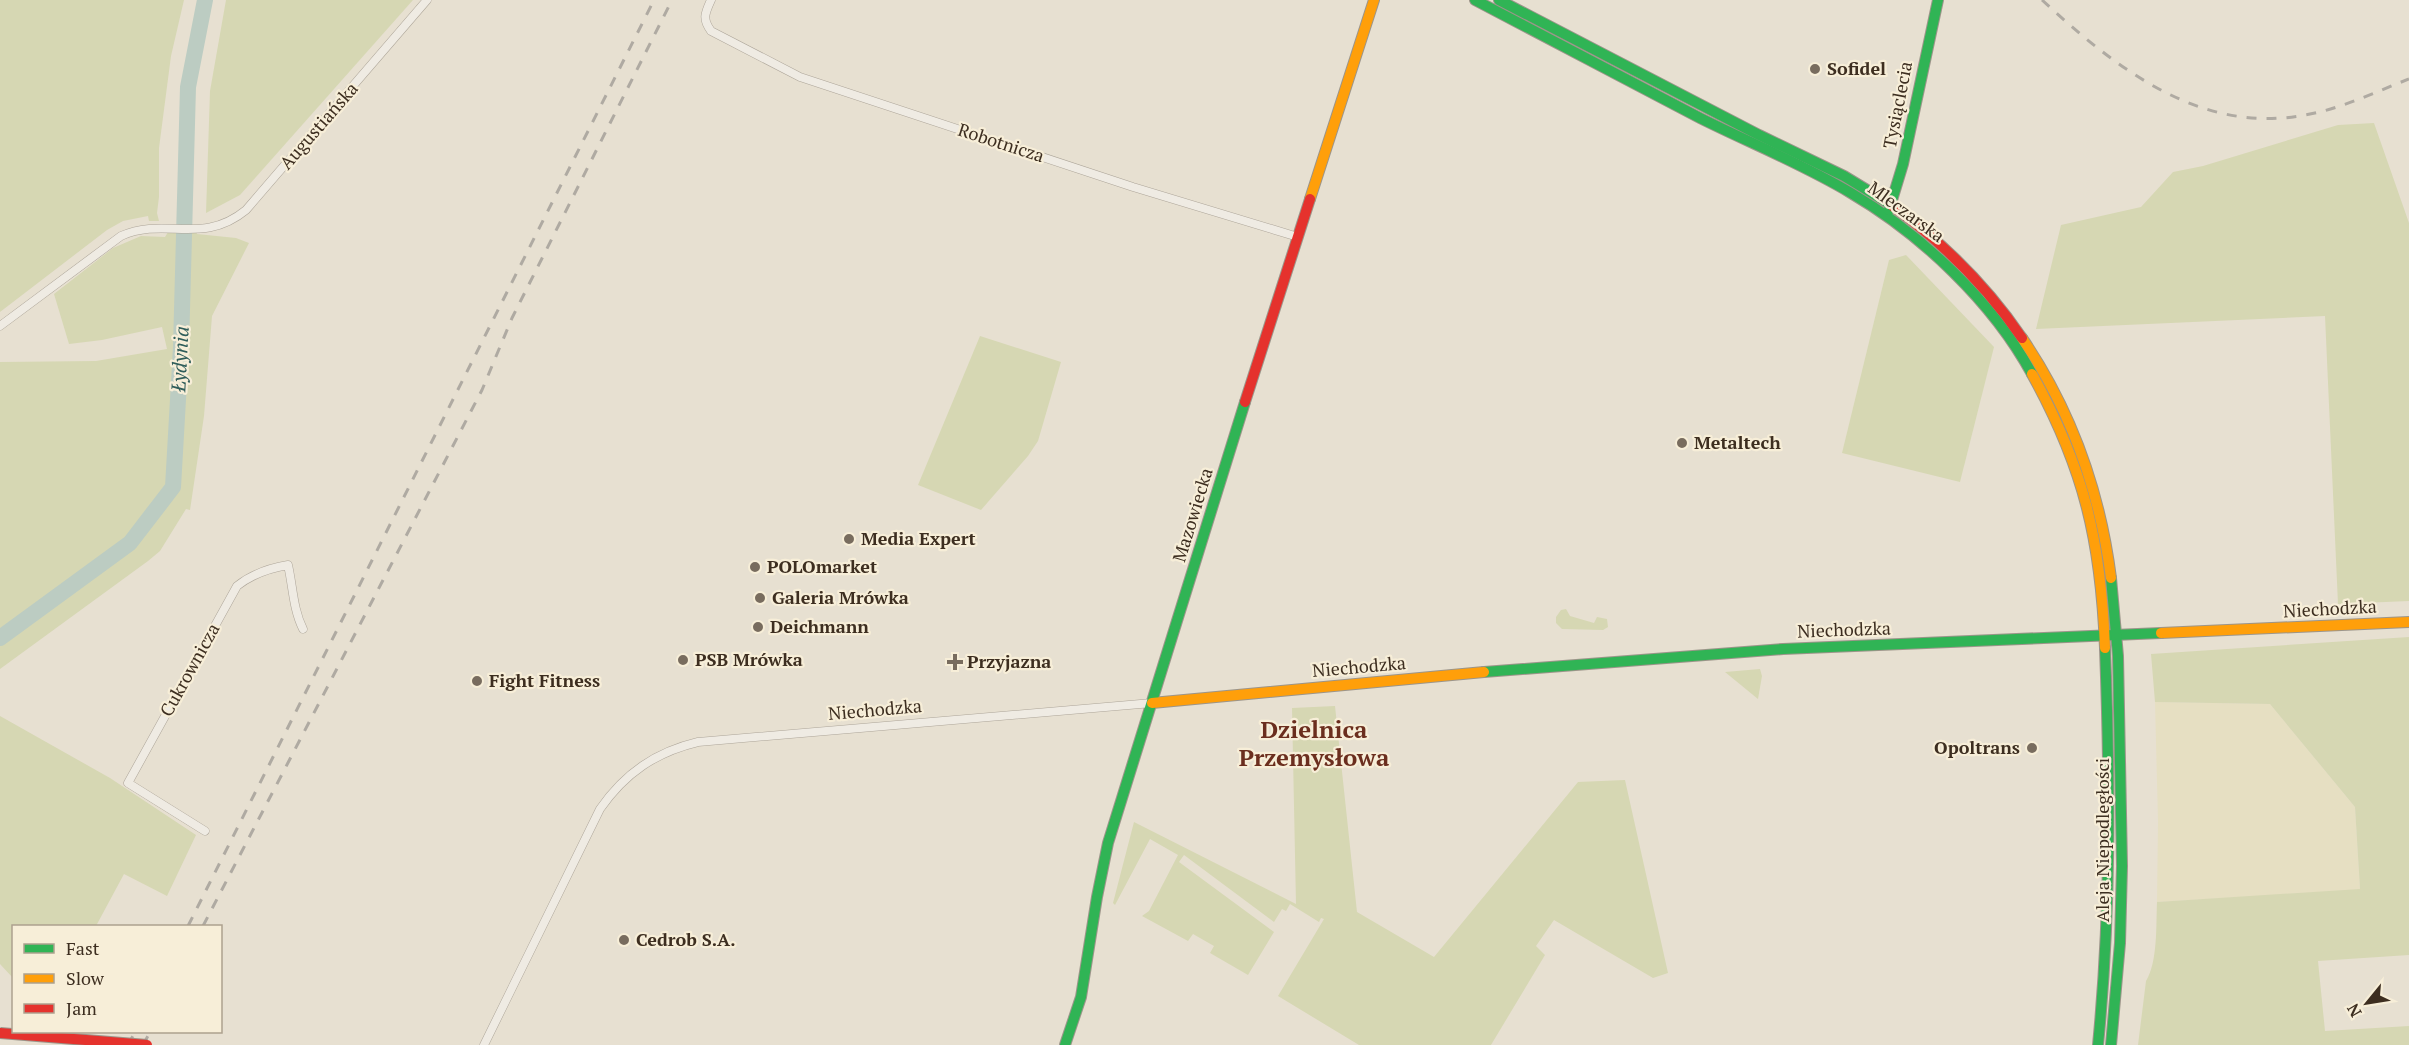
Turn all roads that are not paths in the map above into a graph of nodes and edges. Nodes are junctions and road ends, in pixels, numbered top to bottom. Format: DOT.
graph roads {
  1 [pos="427,0"];
  2 [pos="711,0"];
  3 [pos="1374,0"];
  4 [pos="1475,0"];
  5 [pos="1499,0"];
  6 [pos="1938,0"];
  7 [pos="1892,204"];
  8 [pos="1886,215"];
  9 [pos="1298,237"];
  10 [pos="0,326"];
  11 [pos="2409,622"];
  12 [pos="303,629"];
  13 [pos="2116,635"];
  14 [pos="2104,636"];
  15 [pos="1152,703"];
  16 [pos="205,831"];
  17 [pos="0,1033"];
  18 [pos="147,1045"];
  19 [pos="484,1045"];
  20 [pos="1065,1045"];
  21 [pos="2098,1045"];
  22 [pos="2111,1045"];
  1 -- 10 [label="street, Augustiańska"];
  2 -- 9 [label="street, Robotnicza"];
  3 -- 9 [label="main road, Mazowiecka"];
  4 -- 8 [label="main road, Mleczarska"];
  5 -- 7 [label="main road, Mleczarska"];
  6 -- 7 [label="main road, Tysiąclecia"];
  7 -- 8 [label="main road, Tysiąclecia"];
  7 -- 13 [label="main road, Mleczarska"];
  8 -- 14 [label="main road, Mleczarska"];
  9 -- 15 [label="main road, Mazowiecka"];
  11 -- 13 [label="main road, Niechodzka"];
  12 -- 16 [label="street, Cukrownicza"];
  13 -- 14 [label="main road, Niechodzka"];
  13 -- 22 [label="main road, Aleja Niepodległości"];
  14 -- 15 [label="main road, Niechodzka"];
  14 -- 21 [label="main road, Aleja Niepodległości"];
  15 -- 19 [label="street, Niechodzka"];
  15 -- 20 [label="main road, Mazowiecka"];
  17 -- 18 [label="main road, bridge"];
}
